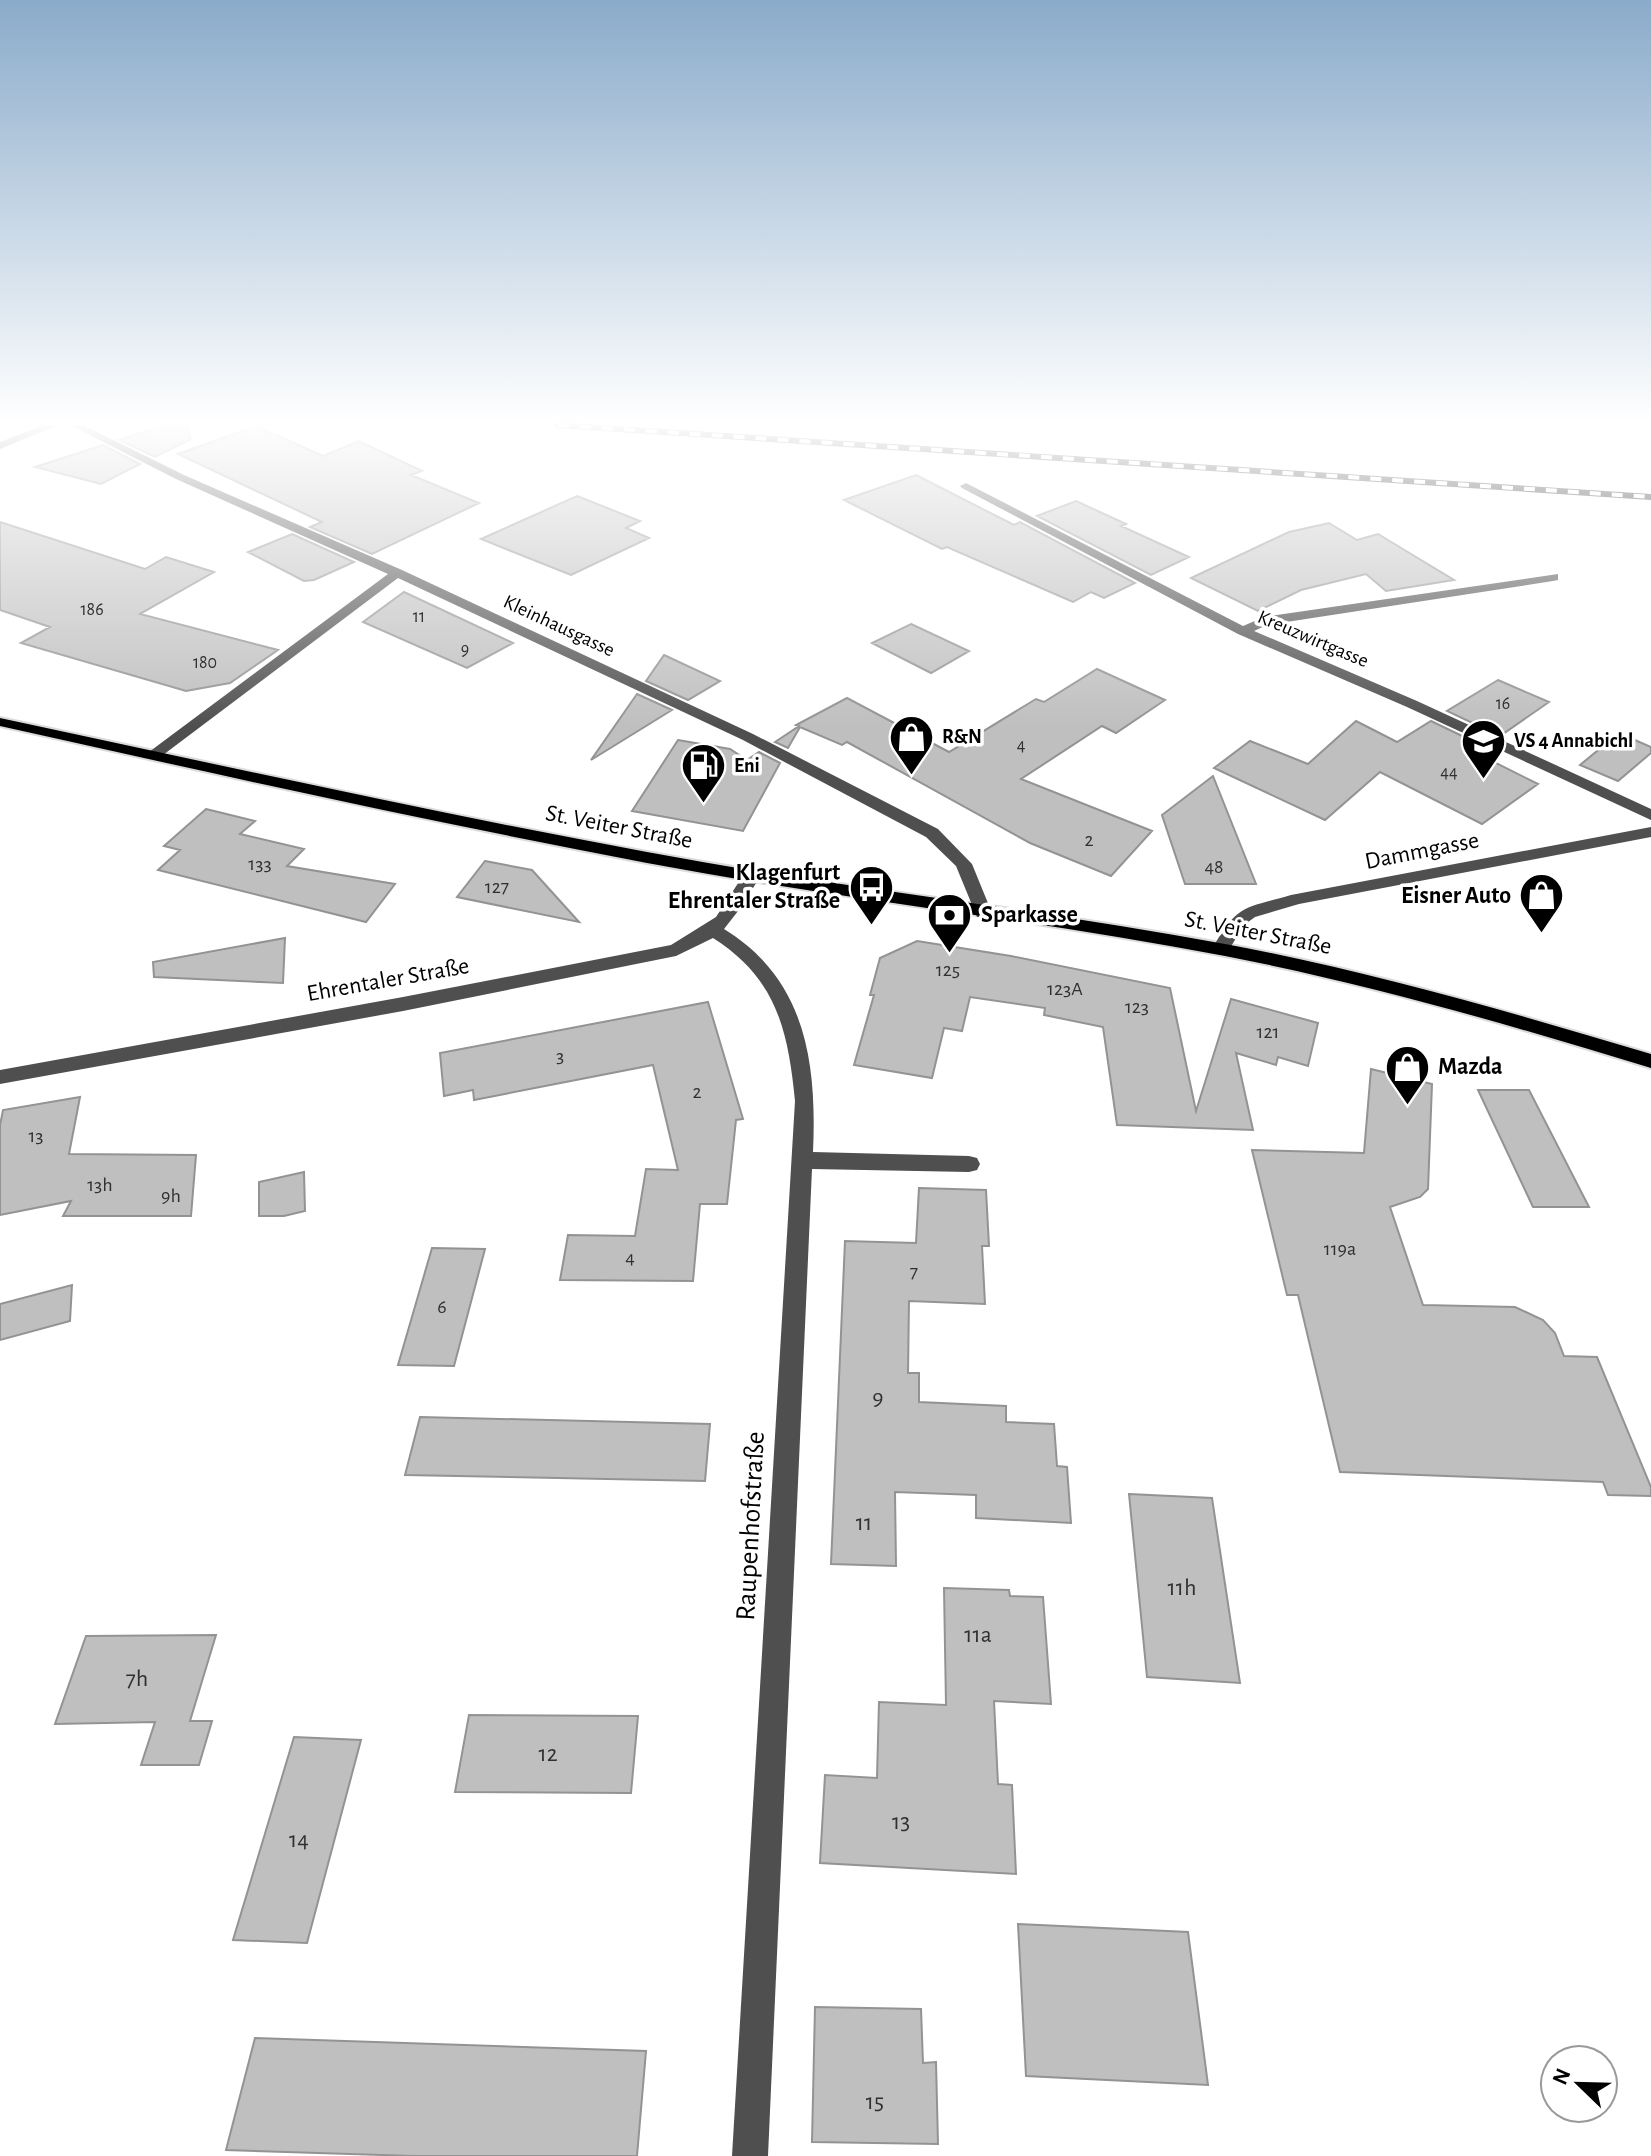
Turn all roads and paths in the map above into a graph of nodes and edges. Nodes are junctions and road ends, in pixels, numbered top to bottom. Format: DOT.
graph roads {
  1 [pos="290,526"];
  2 [pos="1042,526"];
  3 [pos="397,573"];
  4 [pos="1553,577"];
  5 [pos="1243,631"];
  6 [pos="0,722"];
  7 [pos="154,755"];
  8 [pos="1651,815"];
  9 [pos="1651,832"];
  10 [pos="752,875"];
  11 [pos="983,913"];
  12 [pos="715,931"];
  13 [pos="1221,949"];
  14 [pos="1651,1061"];
  15 [pos="0,1077"];
  16 [pos="802,1160"];
  17 [pos="969,1164"];
  18 [pos="750,2156"];
  1 -- 3 [label="street, Kleinhausgasse"];
  2 -- 5 [label="street, Kreuzwirtgasse"];
  3 -- 7 [label="street"];
  3 -- 11 [label="street, Kleinhausgasse"];
  4 -- 5 [label="street"];
  5 -- 8 [label="street, Kreuzwirtgasse"];
  6 -- 7 [label="main road, St. Veiter Straße"];
  7 -- 10 [label="main road, St. Veiter Straße"];
  9 -- 13 [label="street, Dammgasse"];
  10 -- 11 [label="main road, St. Veiter Straße"];
  10 -- 12 [label="street, Ehrentaler Straße"];
  11 -- 13 [label="main road, St. Veiter Straße"];
  12 -- 15 [label="street, Ehrentaler Straße"];
  12 -- 16 [label="street, Raupenhofstraße"];
  13 -- 14 [label="main road, St. Veiter Straße"];
  16 -- 17 [label="street"];
  16 -- 18 [label="street, Raupenhofstraße"];
}
